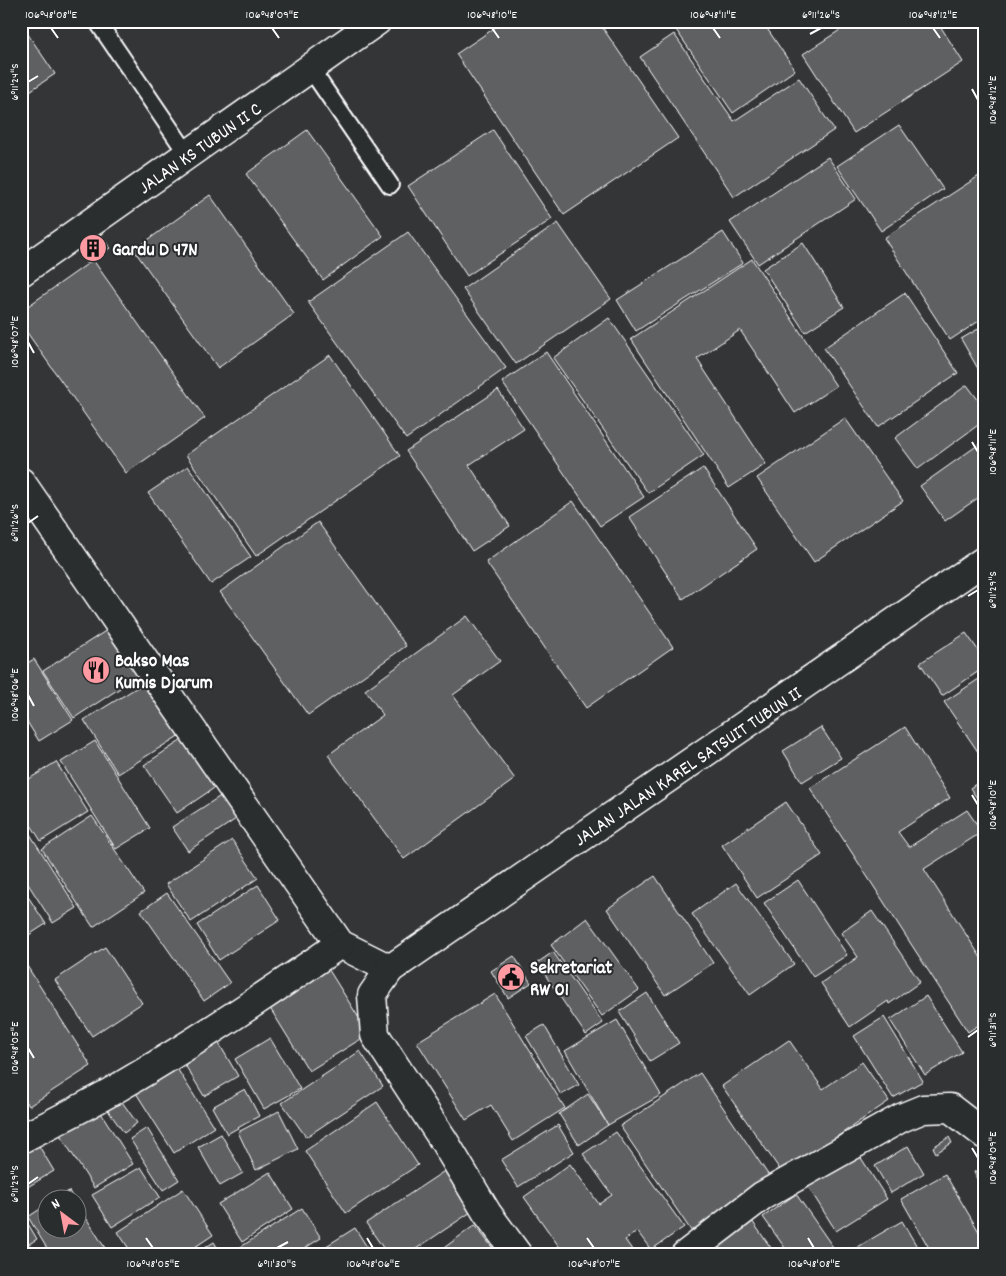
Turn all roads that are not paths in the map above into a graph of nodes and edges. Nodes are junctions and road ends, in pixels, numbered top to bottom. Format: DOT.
graph roads {
  1 [pos="97,21"];
  2 [pos="377,21"];
  3 [pos="310,68"];
  4 [pos="188,155"];
  5 [pos="390,185"];
  6 [pos="21,272"];
  7 [pos="26,497"];
  8 [pos="985,560"];
  9 [pos="340,944"];
  10 [pos="390,969"];
  11 [pos="985,1135"];
  12 [pos="21,1139"];
  13 [pos="518,1255"];
  14 [pos="685,1255"];
  1 -- 4 [label="lane"];
  2 -- 3 [label="street, JALAN KS TUBUN II C"];
  3 -- 4 [label="street, JALAN KS TUBUN II C"];
  3 -- 5 [label="lane"];
  4 -- 6 [label="street, JALAN KS TUBUN II C"];
  7 -- 9 [label="street"];
  8 -- 10 [label="street, JALAN JALAN KAREL SATSUIT TUBUN II"];
  9 -- 10 [label="street"];
  9 -- 12 [label="street"];
  10 -- 13 [label="street"];
  11 -- 14 [label="street"];
}
